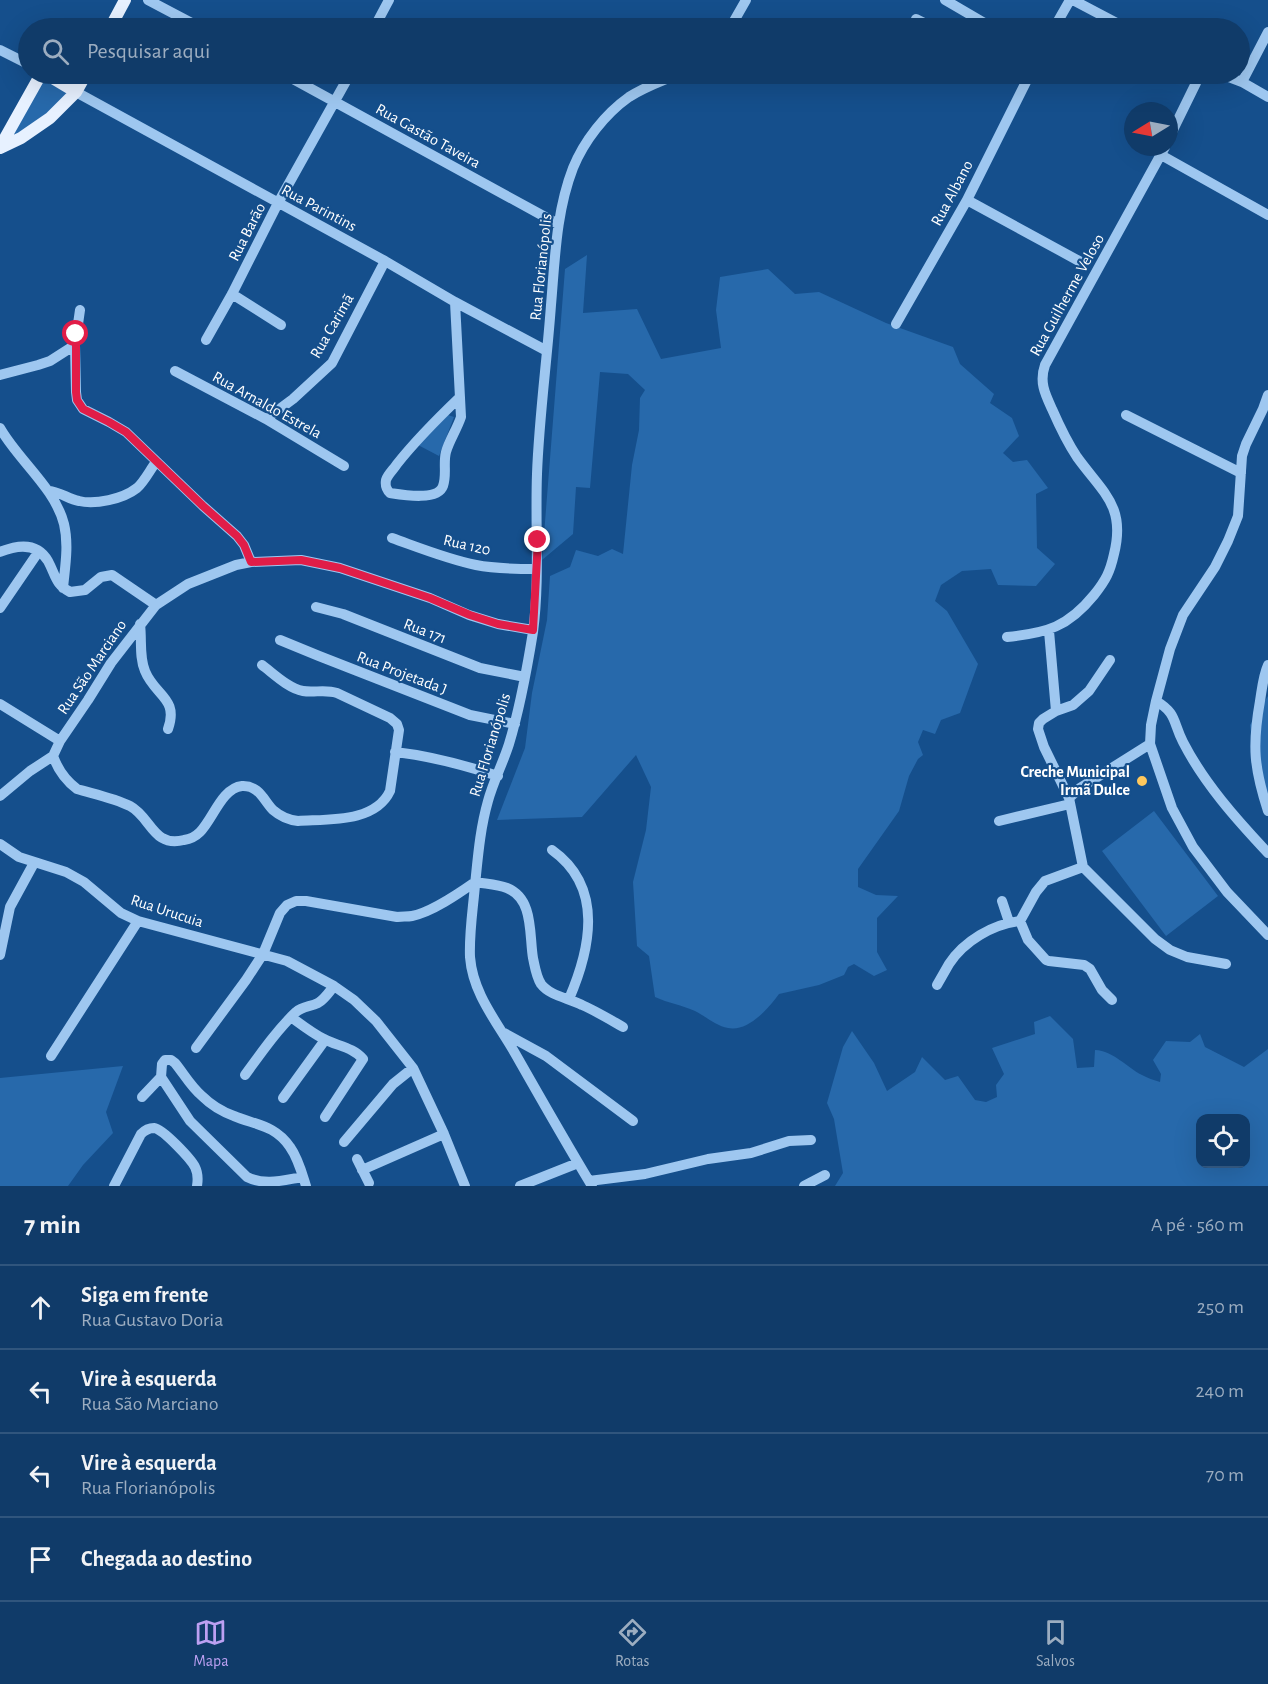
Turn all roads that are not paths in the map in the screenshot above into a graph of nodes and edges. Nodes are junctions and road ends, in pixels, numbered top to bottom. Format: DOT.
graph roads {
  1 [pos="125,0"];
  2 [pos="148,0"];
  3 [pos="389,0"];
  4 [pos="746,0"];
  5 [pos="945,0"];
  6 [pos="1071,0"];
  7 [pos="115,18"];
  8 [pos="182,18"];
  9 [pos="379,18"];
  10 [pos="736,18"];
  11 [pos="976,18"];
  12 [pos="1060,18"];
  13 [pos="1106,18"];
  14 [pos="1268,32"];
  15 [pos="0,50"];
  16 [pos="18,59"];
  17 [pos="1250,67"];
  18 [pos="35,84"];
  19 [pos="63,84"];
  20 [pos="80,84"];
  21 [pos="302,84"];
  22 [pos="345,84"];
  23 [pos="656,84"];
  24 [pos="1022,84"];
  25 [pos="1196,84"];
  26 [pos="1245,84"];
  27 [pos="76,92"];
  28 [pos="1268,97"];
  29 [pos="335,102"];
  30 [pos="1178,120"];
  31 [pos="11,137"];
  32 [pos="0,148"];
  33 [pos="1160,156"];
  34 [pos="1171,156"];
  35 [pos="967,200"];
  36 [pos="278,203"];
  37 [pos="1268,215"];
  38 [pos="558,224"];
  39 [pos="385,261"];
  40 [pos="1079,261"];
  41 [pos="232,294"];
  42 [pos="455,302"];
  43 [pos="80,310"];
  44 [pos="281,324"];
  45 [pos="896,324"];
  46 [pos="206,340"];
  47 [pos="75,345"];
  48 [pos="548,351"];
  49 [pos="175,371"];
  50 [pos="0,375"];
  51 [pos="1268,394"];
  52 [pos="460,397"];
  53 [pos="1126,414"];
  54 [pos="266,419"];
  55 [pos="0,428"];
  56 [pos="156,462"];
  57 [pos="344,466"];
  58 [pos="1241,473"];
  59 [pos="48,492"];
  60 [pos="392,538"];
  61 [pos="39,551"];
  62 [pos="0,552"];
  63 [pos="251,562"];
  64 [pos="536,568"];
  65 [pos="63,588"];
  66 [pos="156,605"];
  67 [pos="316,607"];
  68 [pos="0,608"];
  69 [pos="140,624"];
  70 [pos="533,630"];
  71 [pos="1049,631"];
  72 [pos="1007,637"];
  73 [pos="280,640"];
  74 [pos="1110,660"];
  75 [pos="262,665"];
  76 [pos="1268,665"];
  77 [pos="525,677"];
  78 [pos="1156,701"];
  79 [pos="0,704"];
  80 [pos="1056,711"];
  81 [pos="515,724"];
  82 [pos="168,729"];
  83 [pos="60,741"];
  84 [pos="1150,744"];
  85 [pos="395,752"];
  86 [pos="53,756"];
  87 [pos="498,776"];
  88 [pos="0,796"];
  89 [pos="1070,801"];
  90 [pos="1268,812"];
  91 [pos="999,821"];
  92 [pos="0,844"];
  93 [pos="552,850"];
  94 [pos="1268,853"];
  95 [pos="34,863"];
  96 [pos="1083,867"];
  97 [pos="475,882"];
  98 [pos="1002,902"];
  99 [pos="138,921"];
  100 [pos="1015,921"];
  101 [pos="1268,935"];
  102 [pos="263,954"];
  103 [pos="0,955"];
  104 [pos="1226,964"];
  105 [pos="937,985"];
  106 [pos="334,986"];
  107 [pos="569,999"];
  108 [pos="1112,1000"];
  109 [pos="291,1017"];
  110 [pos="623,1027"];
  111 [pos="504,1033"];
  112 [pos="325,1040"];
  113 [pos="195,1048"];
  114 [pos="51,1056"];
  115 [pos="413,1068"];
  116 [pos="245,1075"];
  117 [pos="161,1077"];
  118 [pos="142,1097"];
  119 [pos="283,1098"];
  120 [pos="325,1117"];
  121 [pos="633,1121"];
  122 [pos="444,1134"];
  123 [pos="811,1140"];
  124 [pos="344,1142"];
  125 [pos="357,1159"];
  126 [pos="578,1163"];
  127 [pos="362,1170"];
  128 [pos="825,1175"];
  129 [pos="305,1181"];
  130 [pos="369,1183"];
  131 [pos="538,1183"];
  132 [pos="590,1183"];
  133 [pos="114,1186"];
  134 [pos="197,1186"];
  135 [pos="465,1186"];
  136 [pos="520,1186"];
  137 [pos="804,1186"];
  1 -- 7 [label="main road"];
  2 -- 8 [label="street"];
  3 -- 9 [label="street"];
  4 -- 10 [label="street"];
  5 -- 11 [label="street"];
  6 -- 12 [label="street"];
  6 -- 13 [label="street"];
  14 -- 17 [label="street"];
  15 -- 16 [label="street"];
  18 -- 31 [label="main road"];
  19 -- 27 [label="main road"];
  20 -- 27 [label="main road"];
  21 -- 29 [label="street, Rua Gastão Taveira"];
  22 -- 29 [label="street, Rua Barão"];
  23 -- 38 [label="street, Rua Florianópolis"];
  24 -- 35 [label="street, Rua Albano"];
  25 -- 30 [label="street"];
  26 -- 28 [label="street"];
  27 -- 31 [label="main road"];
  27 -- 36 [label="street, Rua Parintins"];
  29 -- 36 [label="street, Rua Barão"];
  29 -- 38 [label="street, Rua Gastão Taveira"];
  31 -- 32 [label="main road"];
  33 -- 71 [label="street, Rua Guilherme Veloso"];
  34 -- 37 [label="street"];
  35 -- 40 [label="street"];
  35 -- 45 [label="street, Rua Albano"];
  36 -- 39 [label="street, Rua Parintins"];
  36 -- 41 [label="street, Rua Barão"];
  38 -- 48 [label="street, Rua Florianópolis"];
  39 -- 42 [label="street, Rua Parintins"];
  39 -- 54 [label="street, Rua Carimã"];
  41 -- 44 [label="street"];
  41 -- 46 [label="street, Rua Barão"];
  42 -- 48 [label="street, Rua Parintins"];
  42 -- 52 [label="street"];
  43 -- 47 [label="street"];
  47 -- 50 [label="street"];
  47 -- 56 [label="street"];
  48 -- 64 [label="street, Rua Florianópolis"];
  49 -- 54 [label="street, Rua Arnaldo Estrela"];
  51 -- 58 [label="street"];
  52 -- 52 [label="street"];
  53 -- 58 [label="street"];
  54 -- 57 [label="street, Rua Arnaldo Estrela"];
  55 -- 59 [label="street"];
  56 -- 59 [label="street"];
  56 -- 63 [label="street"];
  58 -- 78 [label="street"];
  59 -- 65 [label="street"];
  60 -- 64 [label="street, Rua 120"];
  61 -- 62 [label="street"];
  61 -- 65 [label="street"];
  61 -- 68 [label="street"];
  63 -- 66 [label="street, Rua São Marciano"];
  63 -- 70 [label="street, Rua São Marciano"];
  64 -- 70 [label="street, Rua Florianópolis"];
  65 -- 66 [label="street"];
  66 -- 69 [label="street, Rua São Marciano"];
  67 -- 77 [label="street, Rua 171"];
  69 -- 82 [label="street"];
  69 -- 83 [label="street, Rua São Marciano"];
  70 -- 77 [label="street, Rua Florianópolis"];
  71 -- 72 [label="street, Rua Guilherme Veloso"];
  71 -- 80 [label="street"];
  73 -- 81 [label="street, Rua Projetada J"];
  74 -- 80 [label="street"];
  75 -- 85 [label="street"];
  76 -- 90 [label="street"];
  77 -- 81 [label="street, Rua Florianópolis"];
  78 -- 84 [label="street"];
  78 -- 94 [label="street"];
  79 -- 83 [label="street"];
  80 -- 89 [label="street"];
  81 -- 87 [label="street, Rua Florianópolis"];
  83 -- 86 [label="street, Rua São Marciano"];
  84 -- 89 [label="street"];
  84 -- 101 [label="street"];
  85 -- 86 [label="street"];
  85 -- 87 [label="street"];
  86 -- 88 [label="street"];
  87 -- 97 [label="street, Rua Florianópolis"];
  89 -- 91 [label="street"];
  89 -- 96 [label="street"];
  92 -- 95 [label="street, Rua Urucuia"];
  93 -- 107 [label="street"];
  95 -- 99 [label="street, Rua Urucuia"];
  95 -- 103 [label="street"];
  96 -- 100 [label="street"];
  96 -- 104 [label="street"];
  97 -- 102 [label="street"];
  97 -- 107 [label="street"];
  97 -- 111 [label="street, Rua Florianópolis"];
  98 -- 100 [label="street"];
  99 -- 102 [label="street, Rua Urucuia"];
  99 -- 114 [label="street"];
  100 -- 105 [label="street"];
  100 -- 108 [label="street"];
  102 -- 106 [label="street, Rua Urucuia"];
  102 -- 113 [label="street"];
  106 -- 109 [label="street"];
  106 -- 115 [label="street, Rua Urucuia"];
  107 -- 110 [label="street"];
  109 -- 112 [label="street"];
  109 -- 116 [label="street"];
  111 -- 121 [label="street"];
  111 -- 126 [label="street, Rua Florianópolis"];
  112 -- 119 [label="street"];
  112 -- 120 [label="street"];
  115 -- 122 [label="street, Rua Urucuia"];
  115 -- 124 [label="street"];
  117 -- 118 [label="street"];
  117 -- 129 [label="street"];
  117 -- 129 [label="street"];
  122 -- 127 [label="street"];
  122 -- 135 [label="street, Rua Urucuia"];
  123 -- 132 [label="street"];
  125 -- 127 [label="street"];
  126 -- 131 [label="street"];
  126 -- 132 [label="street, Rua Florianópolis"];
  127 -- 130 [label="street"];
  128 -- 137 [label="street"];
  131 -- 136 [label="street"];
  133 -- 134 [label="street"];
}
